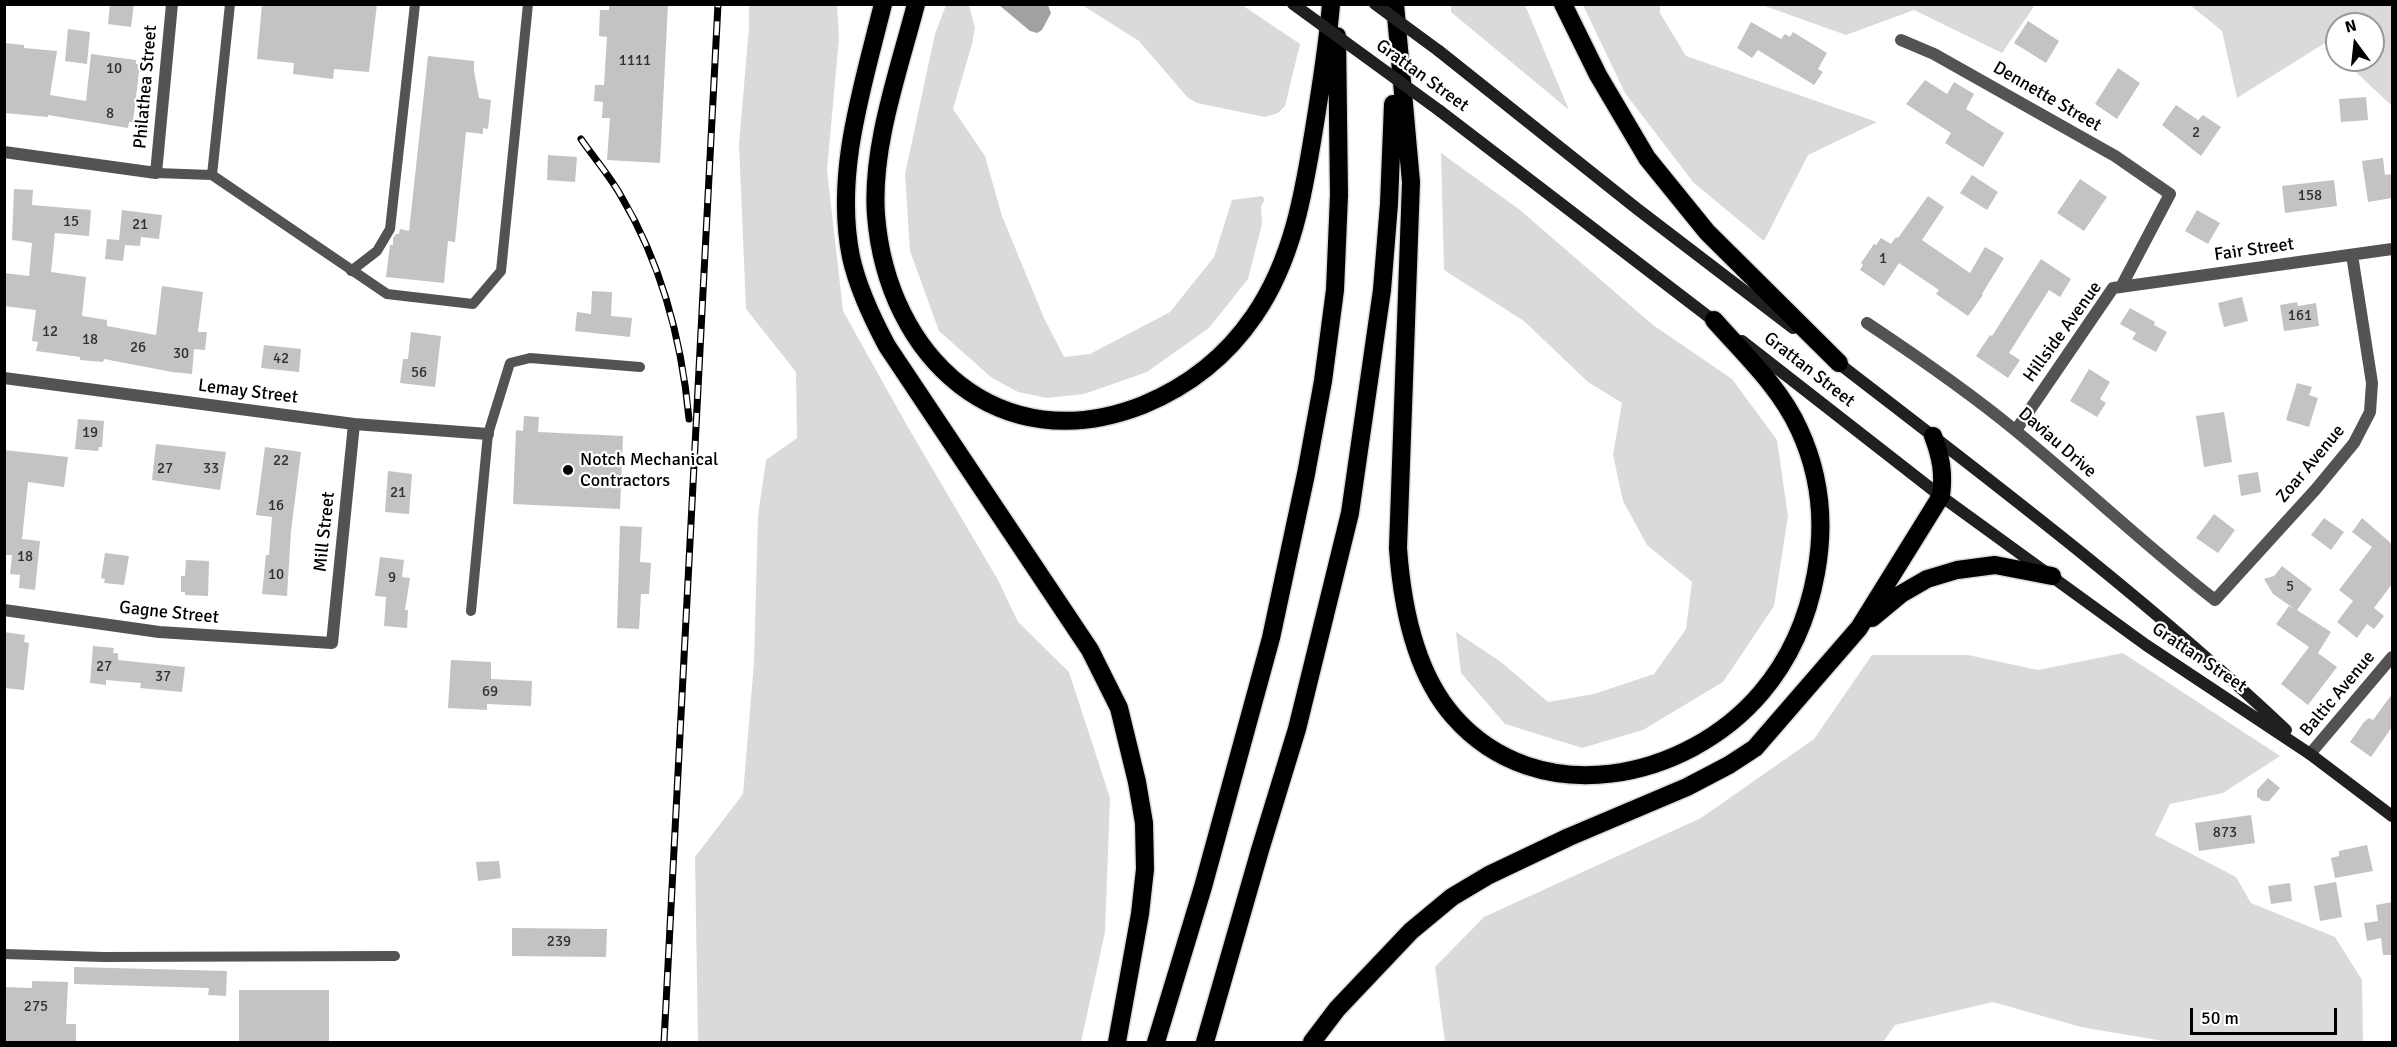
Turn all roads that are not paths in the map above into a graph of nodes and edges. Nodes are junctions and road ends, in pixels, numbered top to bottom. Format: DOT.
graph roads {
  1 [pos="172,4"];
  2 [pos="230,4"];
  3 [pos="415,4"];
  4 [pos="528,4"];
  5 [pos="871,4"];
  6 [pos="883,4"];
  7 [pos="916,4"];
  8 [pos="1293,4"];
  9 [pos="1331,4"];
  10 [pos="1336,4"];
  11 [pos="1375,4"];
  12 [pos="1393,4"];
  13 [pos="1563,4"];
  14 [pos="1901,40"];
  15 [pos="865,77"];
  16 [pos="4,152"];
  17 [pos="156,173"];
  18 [pos="212,175"];
  19 [pos="2169,194"];
  20 [pos="2392,249"];
  21 [pos="2352,255"];
  22 [pos="351,271"];
  23 [pos="2121,287"];
  24 [pos="1714,320"];
  25 [pos="1867,323"];
  26 [pos="1839,363"];
  27 [pos="640,366"];
  28 [pos="4,378"];
  29 [pos="354,424"];
  30 [pos="2016,430"];
  31 [pos="488,434"];
  32 [pos="1933,436"];
  33 [pos="1941,496"];
  34 [pos="2052,576"];
  35 [pos="2215,600"];
  36 [pos="4,610"];
  37 [pos="471,611"];
  38 [pos="1859,628"];
  39 [pos="332,643"];
  40 [pos="2392,657"];
  41 [pos="2310,754"];
  42 [pos="2392,816"];
  43 [pos="4,954"];
  44 [pos="395,956"];
  45 [pos="1117,1042"];
  46 [pos="1156,1042"];
  47 [pos="1205,1042"];
  48 [pos="1312,1042"];
  1 -- 17 [label="street, Philathea Street"];
  2 -- 18 [label="lane"];
  3 -- 22 [label="lane"];
  4 -- 22 [label="lane"];
  5 -- 15 [label="highway"];
  6 -- 15 [label="highway"];
  7 -- 9 [label="highway"];
  8 -- 24 [label="main road, Grattan Street, bridge"];
  10 -- 46 [label="highway"];
  11 -- 26 [label="main road, Grattan Street, bridge"];
  12 -- 24 [label="highway"];
  12 -- 47 [label="highway"];
  13 -- 26 [label="highway"];
  14 -- 19 [label="street, Dennette Street"];
  15 -- 45 [label="highway"];
  16 -- 17 [label="street"];
  17 -- 18 [label="lane"];
  18 -- 22 [label="lane"];
  19 -- 23 [label="street, Hillside Avenue"];
  20 -- 21 [label="street, Fair Street"];
  21 -- 23 [label="street, Fair Street"];
  21 -- 35 [label="street, Zoar Avenue"];
  23 -- 30 [label="street, Hillside Avenue"];
  24 -- 33 [label="main road, Grattan Street"];
  25 -- 30 [label="street, Daviau Drive"];
  26 -- 32 [label="main road, Grattan Street"];
  27 -- 31 [label="lane"];
  28 -- 29 [label="street, Lemay Street"];
  29 -- 31 [label="street, Lemay Street"];
  29 -- 39 [label="street, Mill Street"];
  30 -- 35 [label="street, Daviau Drive"];
  31 -- 37 [label="lane"];
  32 -- 33 [label="highway"];
  32 -- 41 [label="main road, Grattan Street"];
  33 -- 34 [label="main road, Grattan Street"];
  33 -- 38 [label="highway"];
  34 -- 38 [label="highway"];
  34 -- 41 [label="main road, Grattan Street"];
  36 -- 39 [label="street, Gagne Street"];
  38 -- 48 [label="highway"];
  40 -- 41 [label="street, Baltic Avenue"];
  41 -- 42 [label="main road, Grattan Street"];
  43 -- 44 [label="lane"];
}
